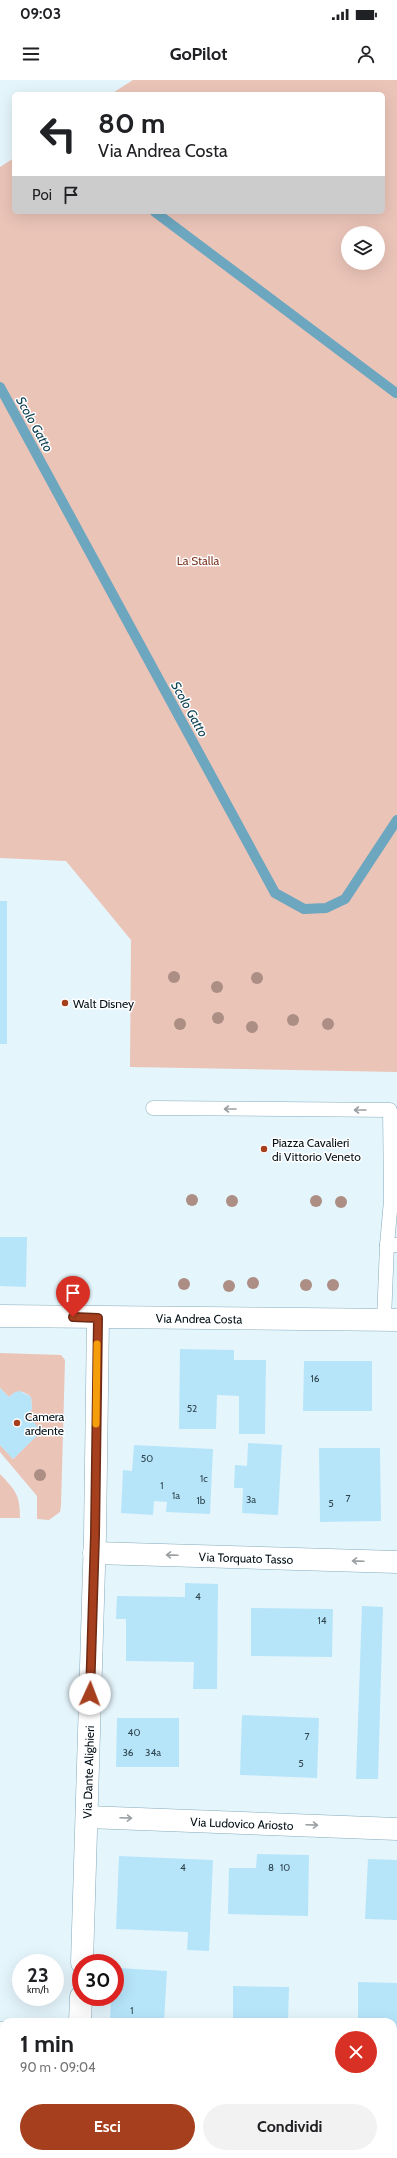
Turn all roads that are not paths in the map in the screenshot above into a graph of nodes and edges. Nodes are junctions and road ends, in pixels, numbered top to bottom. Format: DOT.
graph roads {
  1 [pos="153,1108"];
  2 [pos="394,1109"];
  3 [pos="392,1245"];
  4 [pos="0,1316"];
  5 [pos="98,1318"];
  6 [pos="391,1320"];
  7 [pos="94,1553"];
  8 [pos="397,1562"];
  9 [pos="87,1817"];
  10 [pos="397,1828"];
  11 [pos="82,1954"];
  12 [pos="81,2006"];
  13 [pos="80,2018"];
  2 -- 1 [label="lane, one-way"];
  2 -- 3 [label="lane"];
  3 -- 6 [label="lane"];
  4 -- 5 [label="street, Via Andrea Costa"];
  5 -- 6 [label="street, Via Andrea Costa"];
  5 -- 7 [label="street, Via Dante Alighieri"];
  8 -- 7 [label="street, Via Torquato Tasso, one-way"];
  7 -- 9 [label="street, Via Dante Alighieri"];
  9 -- 10 [label="street, Via Ludovico Ariosto, one-way"];
  9 -- 11 [label="street, Via Dante Alighieri"];
  12 -- 13 [label="street"];
}
